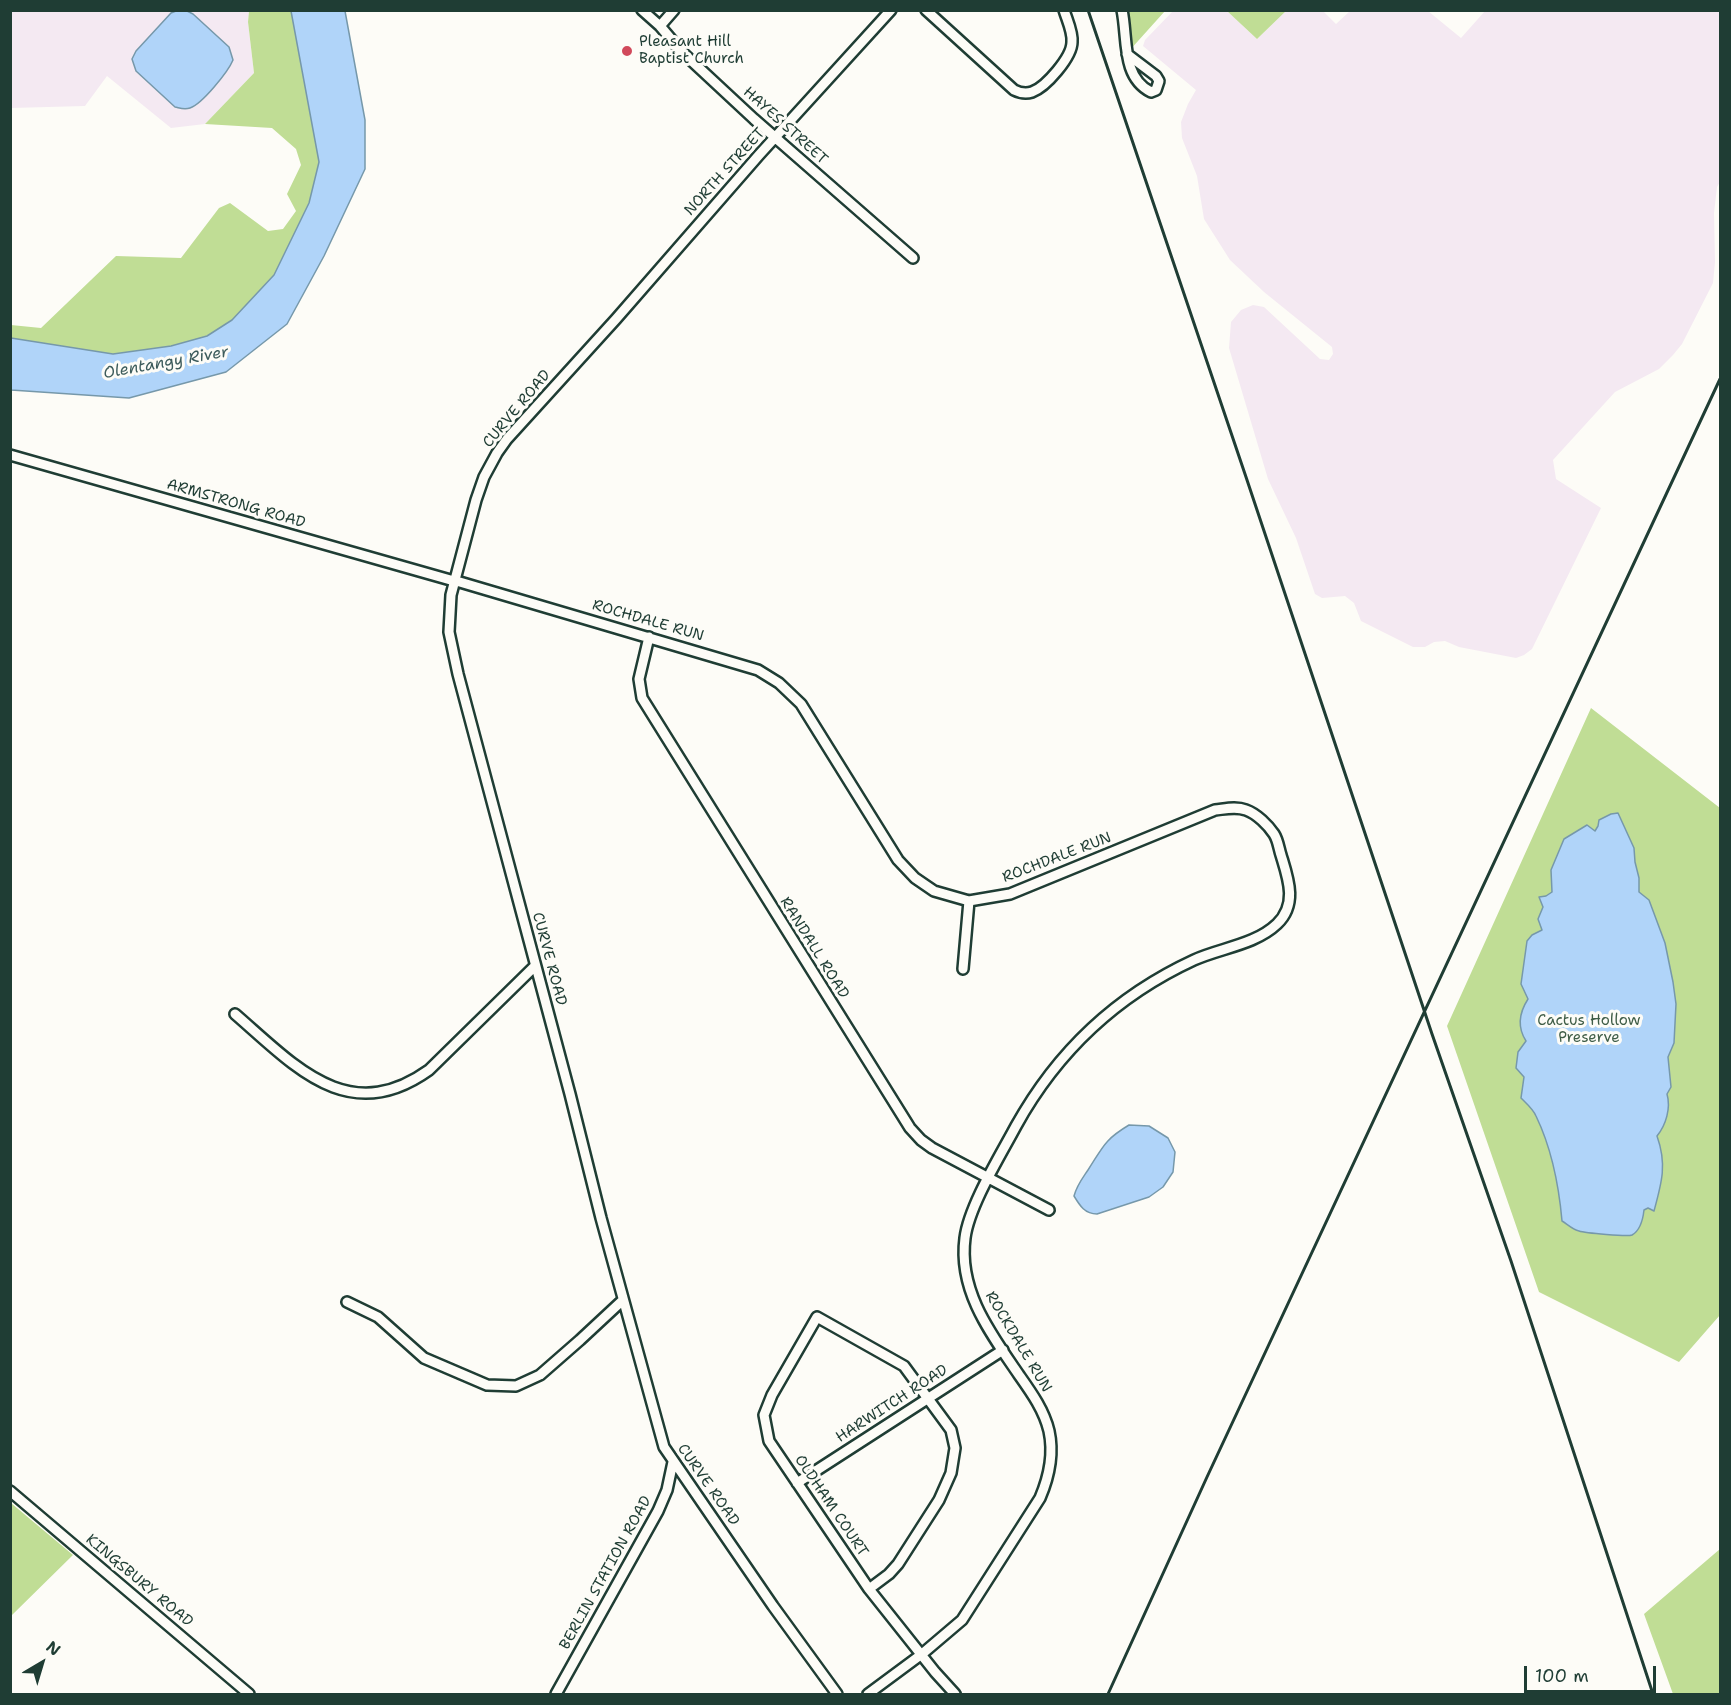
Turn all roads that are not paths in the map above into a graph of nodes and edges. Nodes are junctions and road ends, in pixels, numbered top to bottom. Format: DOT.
graph roads {
  1 [pos="642,10"];
  2 [pos="674,10"];
  3 [pos="891,10"];
  4 [pos="926,10"];
  5 [pos="1064,10"];
  6 [pos="1122,10"];
  7 [pos="660,26"];
  8 [pos="1127,54"];
  9 [pos="775,138"];
  10 [pos="678,247"];
  11 [pos="913,258"];
  12 [pos="10,455"];
  13 [pos="454,581"];
  14 [pos="649,637"];
  15 [pos="969,901"];
  16 [pos="535,966"];
  17 [pos="963,969"];
  18 [pos="235,1014"];
  19 [pos="1017,1125"];
  20 [pos="989,1179"];
  21 [pos="1049,1210"];
  22 [pos="623,1299"];
  23 [pos="347,1302"];
  24 [pos="1003,1350"];
  25 [pos="928,1398"];
  26 [pos="673,1462"];
  27 [pos="797,1483"];
  28 [pos="10,1491"];
  29 [pos="869,1588"];
  30 [pos="922,1654"];
  31 [pos="249,1695"];
  32 [pos="556,1695"];
  33 [pos="837,1695"];
  34 [pos="868,1695"];
  35 [pos="955,1695"];
  1 -- 7 [label="street, HAYES STREET"];
  2 -- 7 [label="street"];
  3 -- 9 [label="street, NORTH STREET"];
  4 -- 5 [label="street"];
  6 -- 8 [label="street"];
  7 -- 9 [label="street, HAYES STREET"];
  9 -- 10 [label="street, NORTH STREET"];
  9 -- 11 [label="street, HAYES STREET"];
  10 -- 13 [label="street, CURVE ROAD"];
  12 -- 13 [label="street, ARMSTRONG ROAD"];
  13 -- 14 [label="street, ROCHDALE RUN"];
  13 -- 16 [label="street, CURVE ROAD"];
  14 -- 15 [label="street, ROCHDALE RUN"];
  14 -- 20 [label="street, RANDALL ROAD"];
  15 -- 17 [label="street"];
  15 -- 19 [label="street, ROCHDALE RUN"];
  16 -- 18 [label="street"];
  16 -- 22 [label="street, CURVE ROAD"];
  19 -- 20 [label="street, ROCKDALE RUN"];
  20 -- 21 [label="street, RANDALL ROAD"];
  20 -- 24 [label="street, ROCKDALE RUN"];
  22 -- 23 [label="street"];
  22 -- 26 [label="street, CURVE ROAD"];
  24 -- 25 [label="street, HARWITCH ROAD"];
  24 -- 30 [label="street, ROCKDALE RUN"];
  25 -- 27 [label="street, HARWITCH ROAD"];
  25 -- 27 [label="street, OLDHAM COURT"];
  25 -- 29 [label="street"];
  26 -- 32 [label="street, BERLIN STATION ROAD"];
  26 -- 33 [label="street, CURVE ROAD"];
  27 -- 29 [label="street, OLDHAM COURT"];
  28 -- 31 [label="street, KINGSBURY ROAD"];
  29 -- 30 [label="street, OLDHAM COURT"];
  30 -- 34 [label="street, ROCKDALE RUN"];
  30 -- 35 [label="street, OLDHAM COURT"];
}
